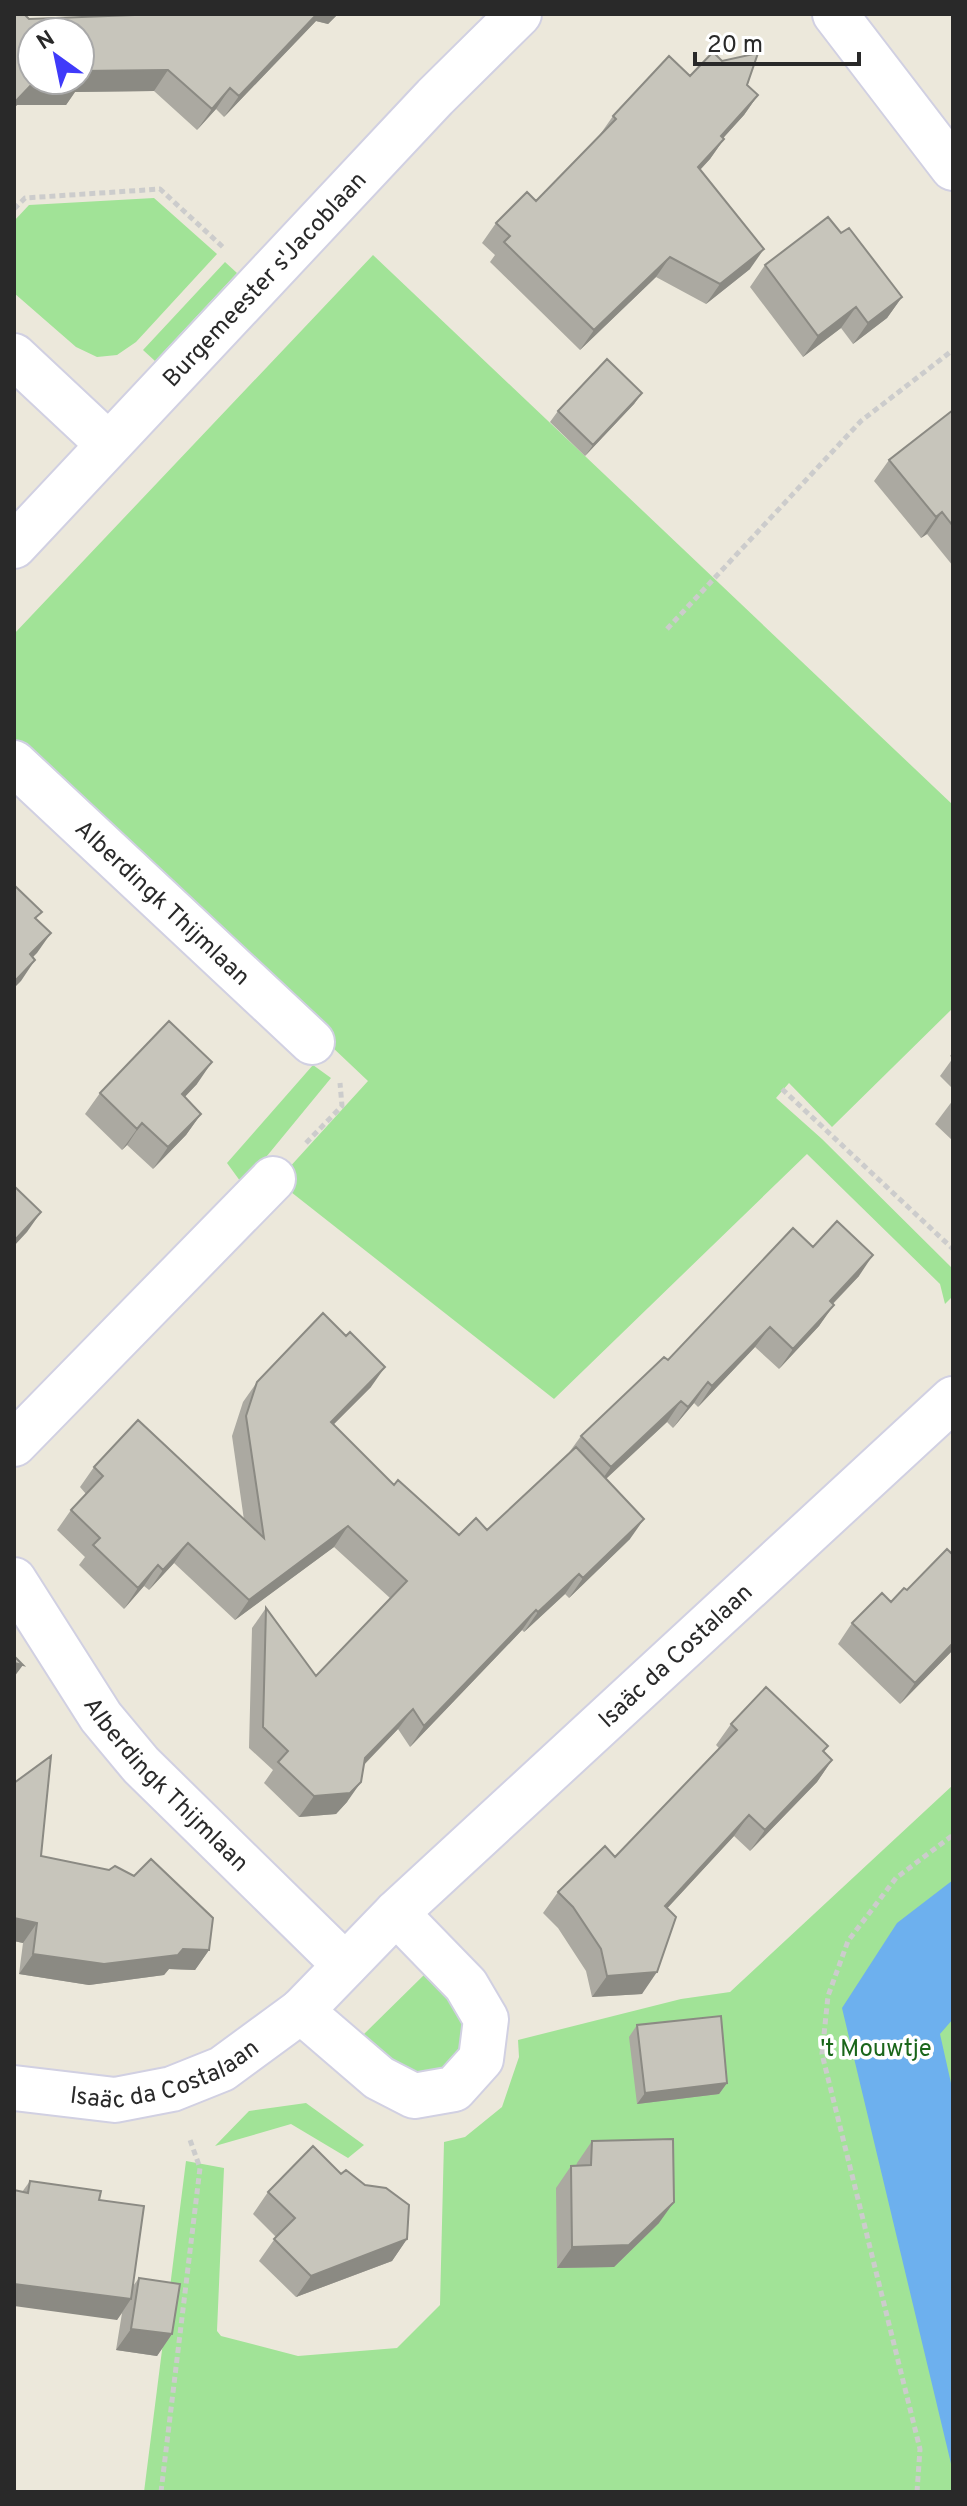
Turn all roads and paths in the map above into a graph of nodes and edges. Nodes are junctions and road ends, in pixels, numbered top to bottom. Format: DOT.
graph roads {
  1 [pos="519,14"];
  2 [pos="835,14"];
  3 [pos="953,168"];
  4 [pos="14,209"];
  5 [pos="261,282"];
  6 [pos="953,350"];
  7 [pos="14,356"];
  8 [pos="108,444"];
  9 [pos="14,546"];
  10 [pos="667,629"];
  11 [pos="14,763"];
  12 [pos="312,1042"];
  13 [pos="782,1089"];
  14 [pos="273,1179"];
  15 [pos="953,1249"];
  16 [pos="953,1399"];
  17 [pos="14,1444"];
  18 [pos="14,1580"];
  19 [pos="953,1835"];
  20 [pos="396,1913"];
  21 [pos="345,1965"];
  22 [pos="301,2011"];
  23 [pos="14,2088"];
  24 [pos="200,2168"];
  25 [pos="161,2492"];
  26 [pos="917,2492"];
  1 -- 5 [label="street, Burgemeester s'Jacoblaan"];
  2 -- 3 [label="street"];
  4 -- 5 [label="path"];
  5 -- 8 [label="street, Burgemeester s'Jacoblaan"];
  6 -- 10 [label="path"];
  7 -- 8 [label="street"];
  8 -- 9 [label="street, Burgemeester s'Jacoblaan"];
  11 -- 12 [label="street, Alberdingk Thijmlaan"];
  13 -- 15 [label="path"];
  14 -- 17 [label="street"];
  16 -- 20 [label="street, Isaäc da Costalaan"];
  18 -- 21 [label="street, Alberdingk Thijmlaan"];
  19 -- 26 [label="path"];
  20 -- 21 [label="street, Isaäc da Costalaan"];
  20 -- 22 [label="street"];
  21 -- 22 [label="street, Isaäc da Costalaan"];
  22 -- 23 [label="street, Isaäc da Costalaan"];
  24 -- 25 [label="path"];
}
